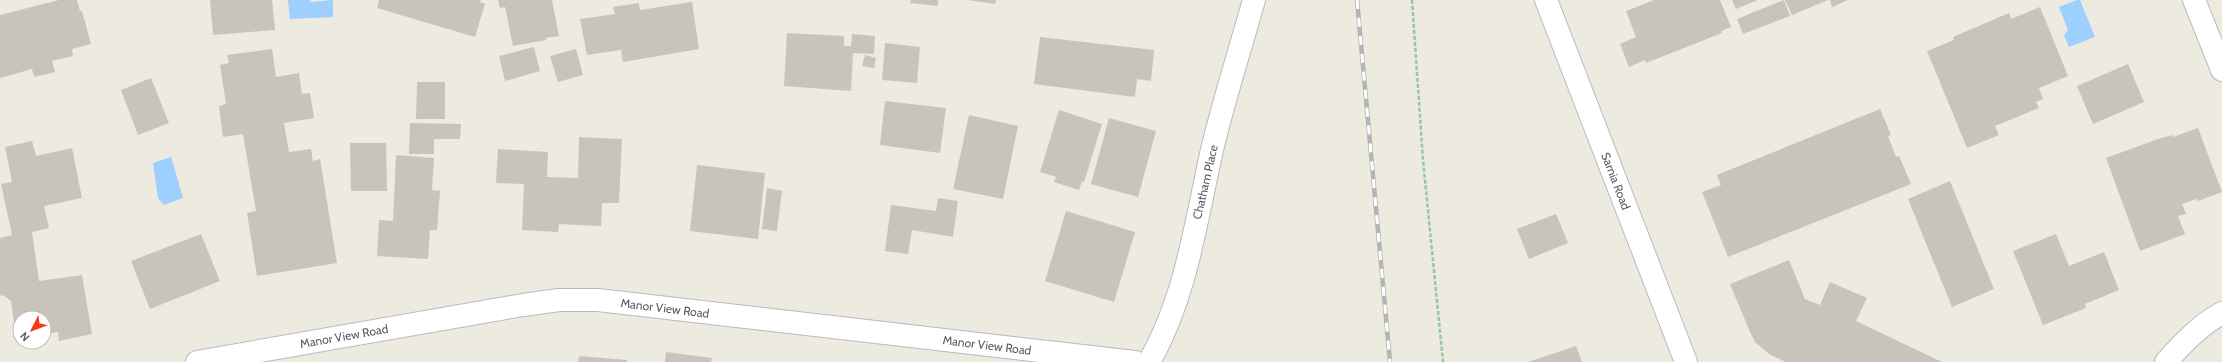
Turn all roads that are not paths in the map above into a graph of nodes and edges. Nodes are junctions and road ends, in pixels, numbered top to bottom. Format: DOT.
graph roads {
  1 [pos="1254,0"];
  2 [pos="1546,0"];
  3 [pos="2194,0"];
  4 [pos="2222,70"];
  5 [pos="2222,313"];
  6 [pos="197,362"];
  7 [pos="1135,362"];
  8 [pos="1150,362"];
  9 [pos="1686,362"];
  10 [pos="2166,362"];
  1 -- 8 [label="street, Chatham Place"];
  2 -- 9 [label="street, Sarnia Road"];
  3 -- 4 [label="street"];
  5 -- 10 [label="street"];
  6 -- 7 [label="street, Manor View Road"];
}
